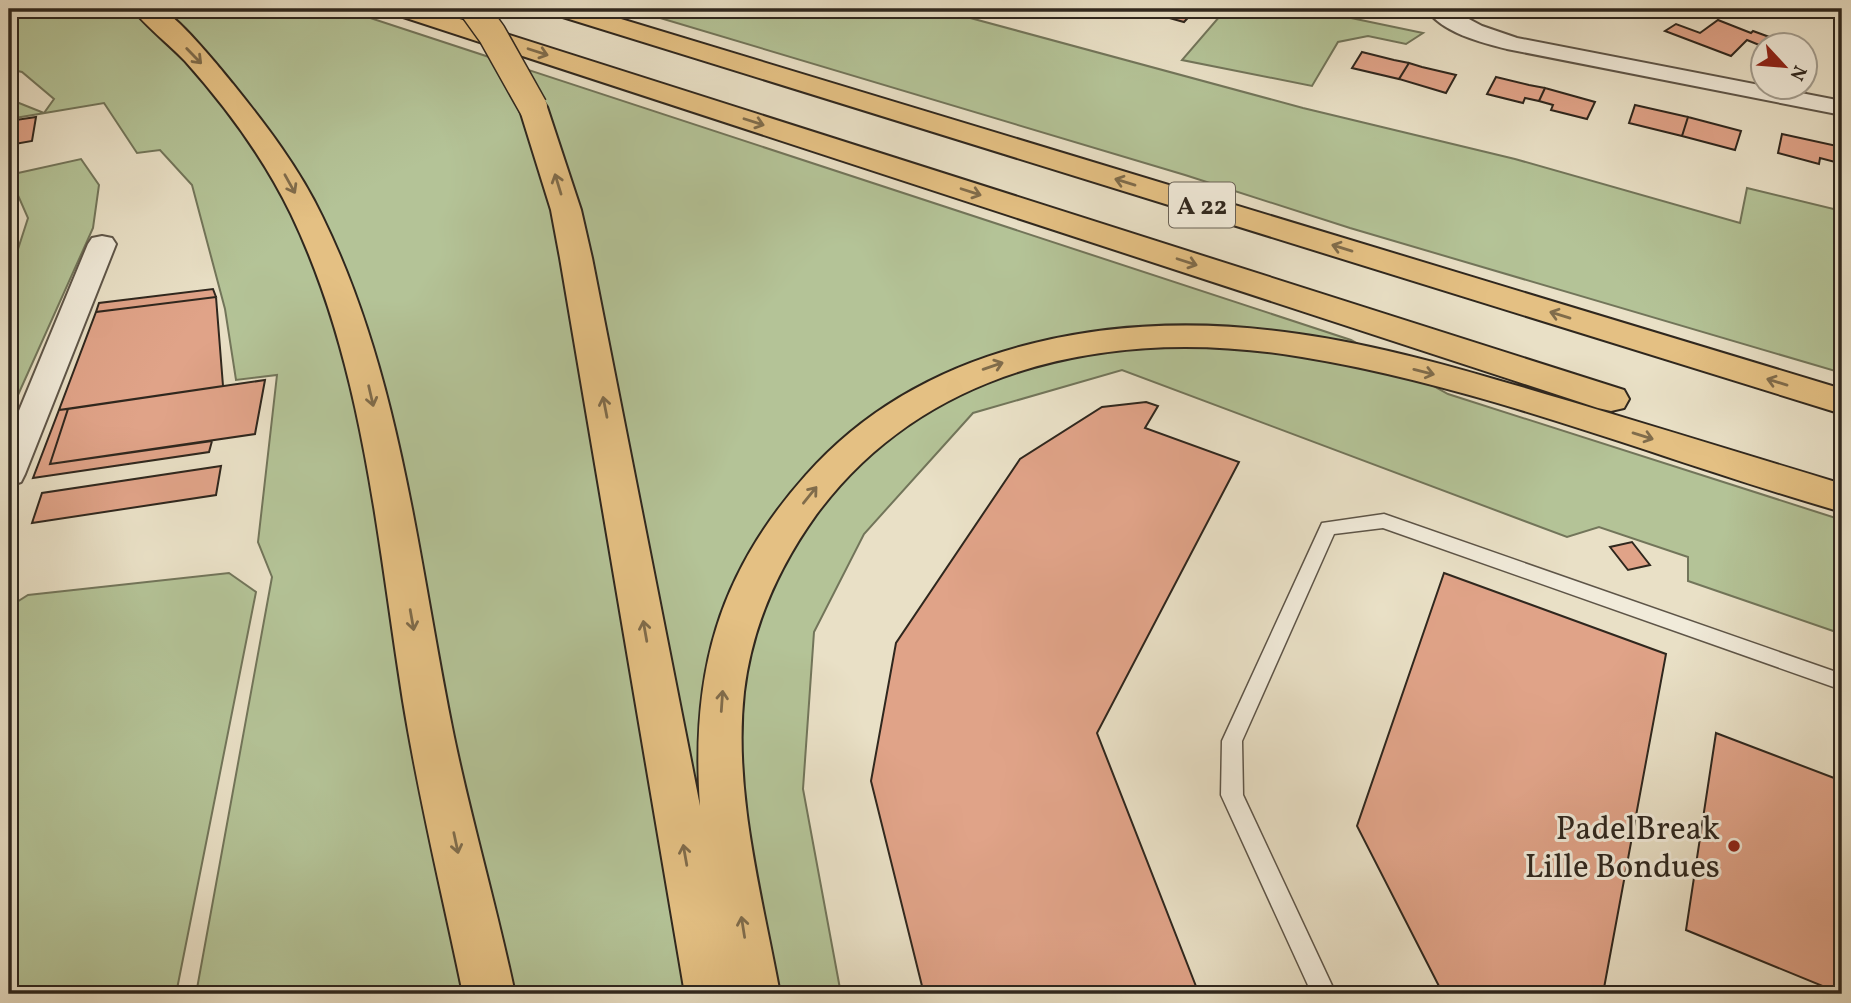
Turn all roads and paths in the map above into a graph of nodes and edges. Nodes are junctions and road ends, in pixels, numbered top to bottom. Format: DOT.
graph roads {
  1 [pos="145,9"];
  2 [pos="403,9"];
  3 [pos="474,9"];
  4 [pos="562,9"];
  5 [pos="1437,9"];
  6 [pos="1842,108"];
  7 [pos="102,244"];
  8 [pos="1842,402"];
  9 [pos="16,440"];
  10 [pos="9,474"];
  11 [pos="1842,475"];
  12 [pos="1842,498"];
  13 [pos="1842,682"];
  14 [pos="489,994"];
  15 [pos="711,994"];
  16 [pos="754,994"];
  17 [pos="1324,994"];
  1 -- 14 [label="highway, one-way"];
  2 -- 11 [label="highway, A 22, one-way"];
  15 -- 3 [label="highway, one-way, bridge"];
  8 -- 4 [label="highway, A 22, one-way"];
  5 -- 6 [label="street"];
  7 -- 9 [label="street"];
  9 -- 10 [label="street"];
  16 -- 12 [label="highway, one-way"];
  13 -- 17 [label="lane"];
}
